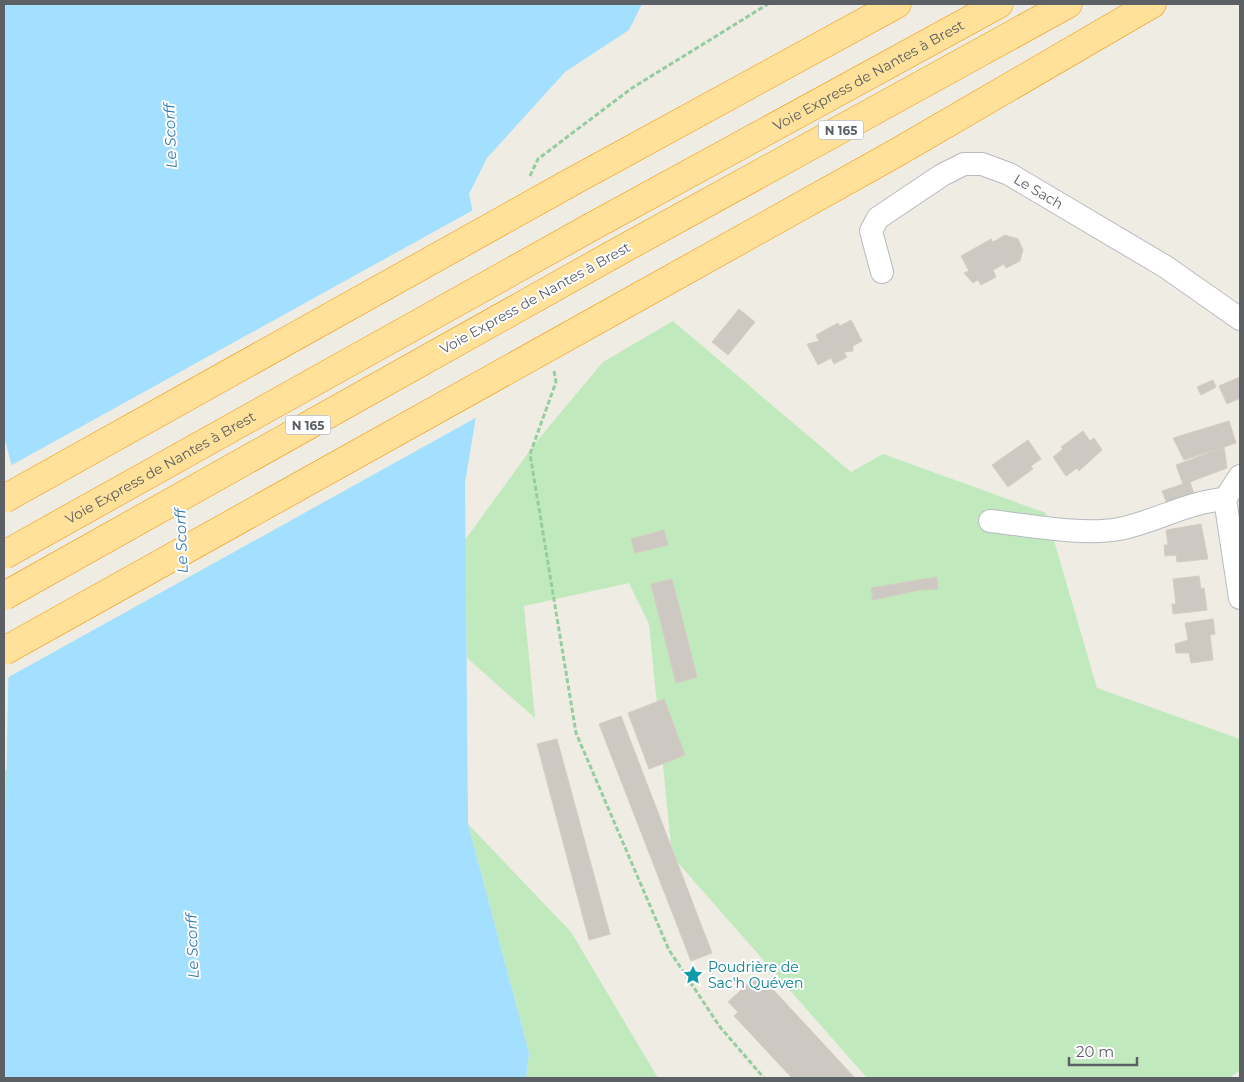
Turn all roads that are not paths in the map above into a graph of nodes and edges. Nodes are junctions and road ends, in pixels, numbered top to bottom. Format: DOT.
graph roads {
  1 [pos="897,4"];
  2 [pos="1000,4"];
  3 [pos="1068,4"];
  4 [pos="1152,4"];
  5 [pos="882,272"];
  6 [pos="1240,319"];
  7 [pos="1240,476"];
  8 [pos="4,499"];
  9 [pos="1225,499"];
  10 [pos="990,522"];
  11 [pos="4,555"];
  12 [pos="4,596"];
  13 [pos="1240,598"];
  14 [pos="4,651"];
  1 -- 8 [label="highway, bridge"];
  2 -- 11 [label="highway, Voie Express de Nantes à Brest / N 165, bridge"];
  3 -- 12 [label="highway, Voie Express de Nantes à Brest / N 165, bridge"];
  4 -- 14 [label="highway, bridge"];
  5 -- 6 [label="street, Le Sach"];
  7 -- 9 [label="street"];
  9 -- 10 [label="street"];
  9 -- 13 [label="street"];
}
